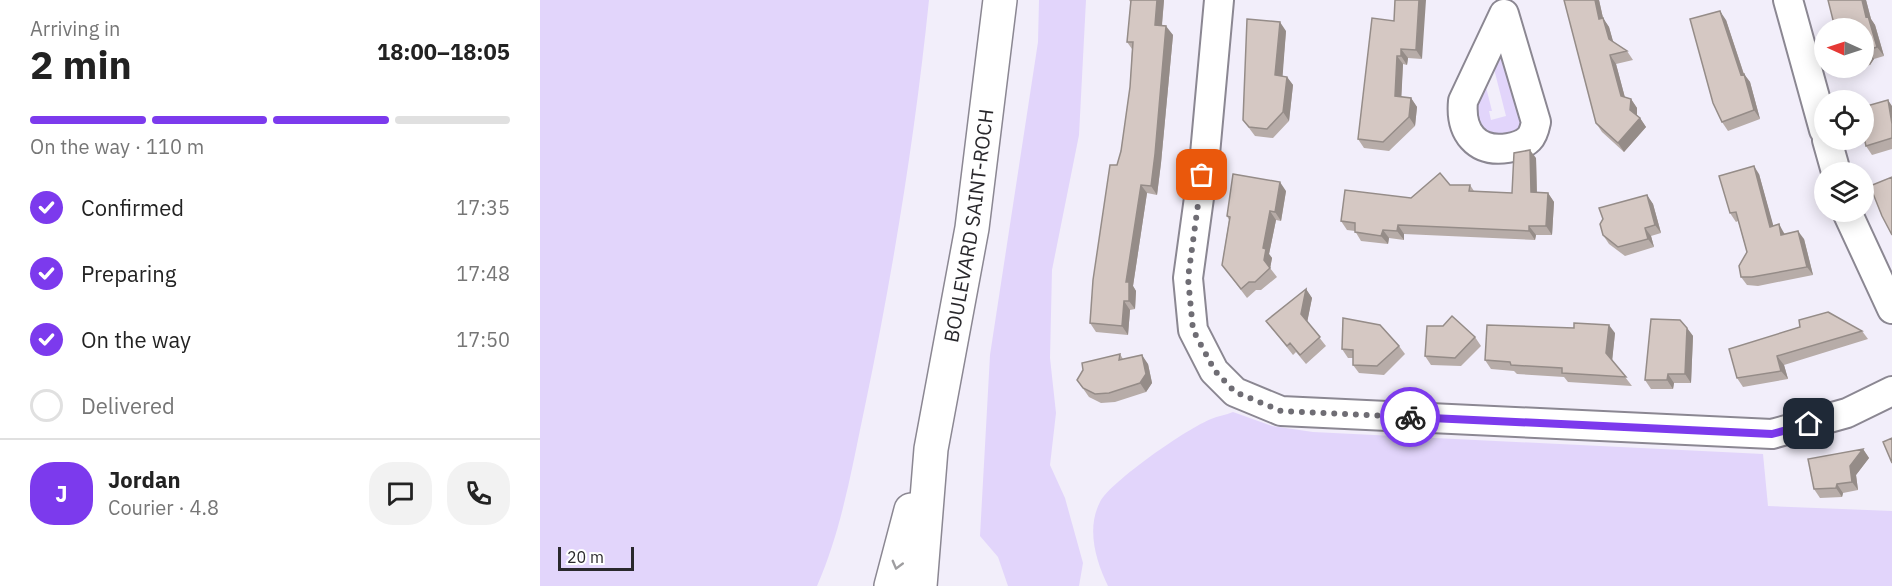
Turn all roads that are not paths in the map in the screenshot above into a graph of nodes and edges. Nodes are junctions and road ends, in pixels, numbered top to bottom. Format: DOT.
graph roads {
  1 [pos="1000,0"];
  2 [pos="1219,0"];
  3 [pos="1788,0"];
  4 [pos="1814,94"];
  5 [pos="1852,222"];
  6 [pos="1892,309"];
  7 [pos="1892,391"];
  8 [pos="931,449"];
  9 [pos="891,586"];
  10 [pos="920,586"];
  1 -- 8 [label="main road, BOULEVARD SAINT-ROCH"];
  2 -- 7 [label="street"];
  3 -- 4 [label="street"];
  5 -- 6 [label="street"];
  8 -- 9 [label="main road, BOULEVARD SAINT-ROCH, one-way"];
  8 -- 10 [label="main road, BOULEVARD SAINT-ROCH"];
}
